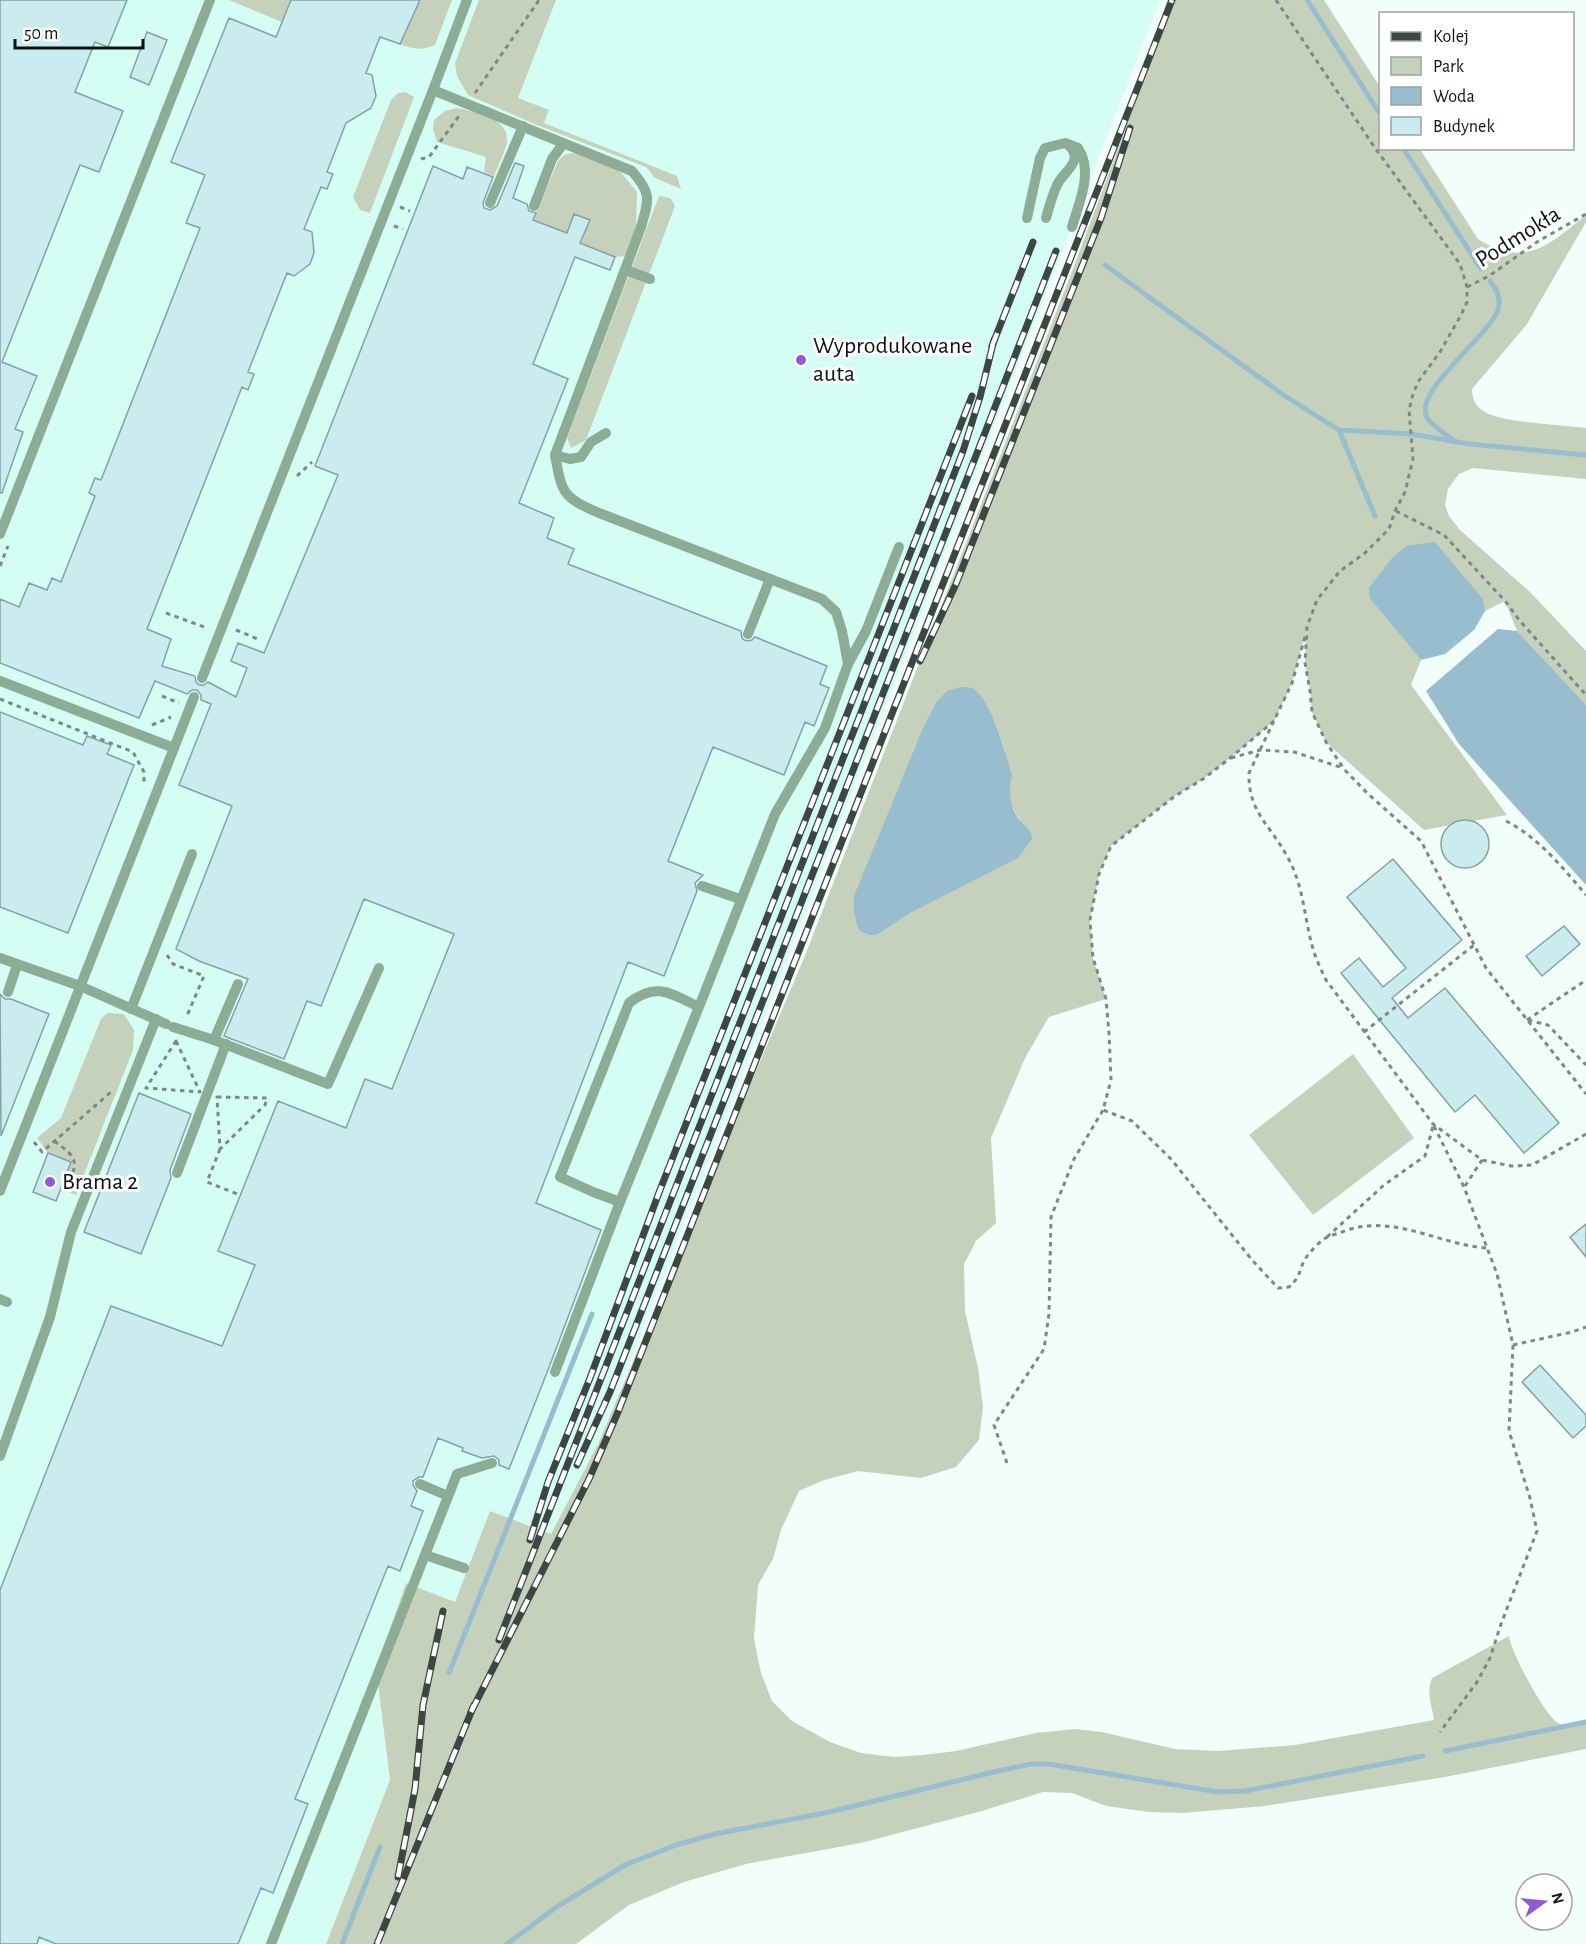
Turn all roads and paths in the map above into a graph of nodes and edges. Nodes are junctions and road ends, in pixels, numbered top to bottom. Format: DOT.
graph roads {
  1 [pos="210,0"];
  2 [pos="467,0"];
  3 [pos="539,0"];
  4 [pos="1276,0"];
  5 [pos="433,90"];
  6 [pos="468,104"];
  7 [pos="523,126"];
  8 [pos="1065,143"];
  9 [pos="563,144"];
  10 [pos="429,157"];
  11 [pos="490,202"];
  12 [pos="534,206"];
  13 [pos="400,207"];
  14 [pos="410,211"];
  15 [pos="1586,214"];
  16 [pos="1027,218"];
  17 [pos="1046,218"];
  18 [pos="393,225"];
  19 [pos="1071,227"];
  20 [pos="403,229"];
  21 [pos="626,270"];
  22 [pos="650,279"];
  23 [pos="1467,287"];
  24 [pos="606,434"];
  25 [pos="555,455"];
  26 [pos="1395,510"];
  27 [pos="0,534"];
  28 [pos="899,547"];
  29 [pos="770,579"];
  30 [pos="166,613"];
  31 [pos="1307,627"];
  32 [pos="208,628"];
  33 [pos="748,634"];
  34 [pos="848,663"];
  35 [pos="202,678"];
  36 [pos="0,681"];
  37 [pos="1586,695"];
  38 [pos="162,696"];
  39 [pos="194,697"];
  40 [pos="0,699"];
  41 [pos="179,702"];
  42 [pos="174,716"];
  43 [pos="1274,721"];
  44 [pos="148,726"];
  45 [pos="174,748"];
  46 [pos="1260,750"];
  47 [pos="133,752"];
  48 [pos="1229,759"];
  49 [pos="1344,769"];
  50 [pos="1506,821"];
  51 [pos="192,854"];
  52 [pos="702,886"];
  53 [pos="1586,895"];
  54 [pos="740,899"];
  55 [pos="1474,945"];
  56 [pos="164,951"];
  57 [pos="0,958"];
  58 [pos="17,965"];
  59 [pos="379,968"];
  60 [pos="1586,980"];
  61 [pos="238,984"];
  62 [pos="80,986"];
  63 [pos="8,992"];
  64 [pos="699,1007"];
  65 [pos="131,1009"];
  66 [pos="186,1019"];
  67 [pos="1527,1020"];
  68 [pos="165,1023"];
  69 [pos="1364,1032"];
  70 [pos="214,1040"];
  71 [pos="176,1041"];
  72 [pos="226,1044"];
  73 [pos="1586,1065"];
  74 [pos="117,1087"];
  75 [pos="1586,1094"];
  76 [pos="1103,1110"];
  77 [pos="1433,1124"];
  78 [pos="1586,1134"];
  79 [pos="54,1141"];
  80 [pos="34,1142"];
  81 [pos="220,1149"];
  82 [pos="1482,1160"];
  83 [pos="177,1173"];
  84 [pos="1464,1187"];
  85 [pos="0,1189"];
  86 [pos="66,1191"];
  87 [pos="240,1195"];
  88 [pos="620,1202"];
  89 [pos="1324,1239"];
  90 [pos="1487,1248"];
  91 [pos="1586,1327"];
  92 [pos="1513,1345"];
  93 [pos="555,1371"];
  94 [pos="0,1456"];
  95 [pos="492,1463"];
  96 [pos="1007,1463"];
  97 [pos="420,1484"];
  98 [pos="448,1496"];
  99 [pos="425,1555"];
  100 [pos="464,1568"];
  101 [pos="1440,1732"];
  102 [pos="271,1944"];
  1 -- 27 [label="lane"];
  2 -- 5 [label="lane"];
  3 -- 6 [label="path"];
  4 -- 23 [label="path"];
  5 -- 6 [label="lane"];
  5 -- 35 [label="lane"];
  6 -- 7 [label="lane"];
  6 -- 10 [label="path"];
  7 -- 9 [label="lane"];
  7 -- 11 [label="lane"];
  8 -- 16 [label="lane"];
  8 -- 17 [label="lane"];
  8 -- 19 [label="lane"];
  9 -- 12 [label="lane"];
  9 -- 21 [label="lane"];
  13 -- 14 [label="path"];
  15 -- 23 [label="path, Podmokła"];
  18 -- 20 [label="path"];
  21 -- 22 [label="lane"];
  21 -- 25 [label="lane"];
  23 -- 26 [label="path"];
  24 -- 25 [label="lane"];
  25 -- 29 [label="lane"];
  26 -- 31 [label="path"];
  26 -- 37 [label="path"];
  28 -- 34 [label="lane"];
  29 -- 33 [label="lane"];
  29 -- 34 [label="lane"];
  30 -- 32 [label="path"];
  31 -- 43 [label="path"];
  31 -- 49 [label="path"];
  34 -- 54 [label="lane"];
  36 -- 45 [label="lane"];
  38 -- 41 [label="path"];
  39 -- 45 [label="lane"];
  40 -- 47 [label="path"];
  42 -- 44 [label="path"];
  43 -- 46 [label="path"];
  43 -- 48 [label="path"];
  45 -- 62 [label="lane"];
  46 -- 48 [label="path"];
  46 -- 49 [label="path"];
  46 -- 69 [label="path"];
  48 -- 76 [label="path"];
  49 -- 55 [label="path"];
  50 -- 53 [label="path"];
  51 -- 65 [label="lane"];
  52 -- 54 [label="lane"];
  54 -- 64 [label="lane"];
  55 -- 67 [label="path"];
  55 -- 69 [label="path"];
  56 -- 66 [label="path"];
  57 -- 58 [label="lane"];
  58 -- 62 [label="lane"];
  58 -- 63 [label="lane"];
  59 -- 72 [label="lane"];
  60 -- 67 [label="path"];
  61 -- 70 [label="lane"];
  62 -- 65 [label="lane"];
  62 -- 85 [label="lane"];
  64 -- 88 [label="lane"];
  64 -- 88 [label="lane"];
  65 -- 68 [label="lane"];
  67 -- 73 [label="path"];
  67 -- 75 [label="path"];
  68 -- 70 [label="lane"];
  68 -- 94 [label="lane"];
  69 -- 77 [label="path"];
  70 -- 72 [label="lane"];
  71 -- 71 [label="path"];
  72 -- 83 [label="lane"];
  74 -- 79 [label="path"];
  76 -- 89 [label="path"];
  76 -- 96 [label="path"];
  77 -- 82 [label="path"];
  77 -- 84 [label="path"];
  77 -- 89 [label="path"];
  78 -- 82 [label="path"];
  79 -- 80 [label="path"];
  79 -- 86 [label="path"];
  81 -- 81 [label="path"];
  81 -- 87 [label="path"];
  82 -- 84 [label="path"];
  84 -- 90 [label="path"];
  88 -- 93 [label="lane"];
  89 -- 90 [label="path"];
  90 -- 92 [label="path"];
  91 -- 92 [label="path"];
  92 -- 101 [label="path"];
  95 -- 98 [label="lane"];
  97 -- 98 [label="lane"];
  98 -- 99 [label="lane"];
  99 -- 100 [label="lane"];
  99 -- 102 [label="lane"];
}
